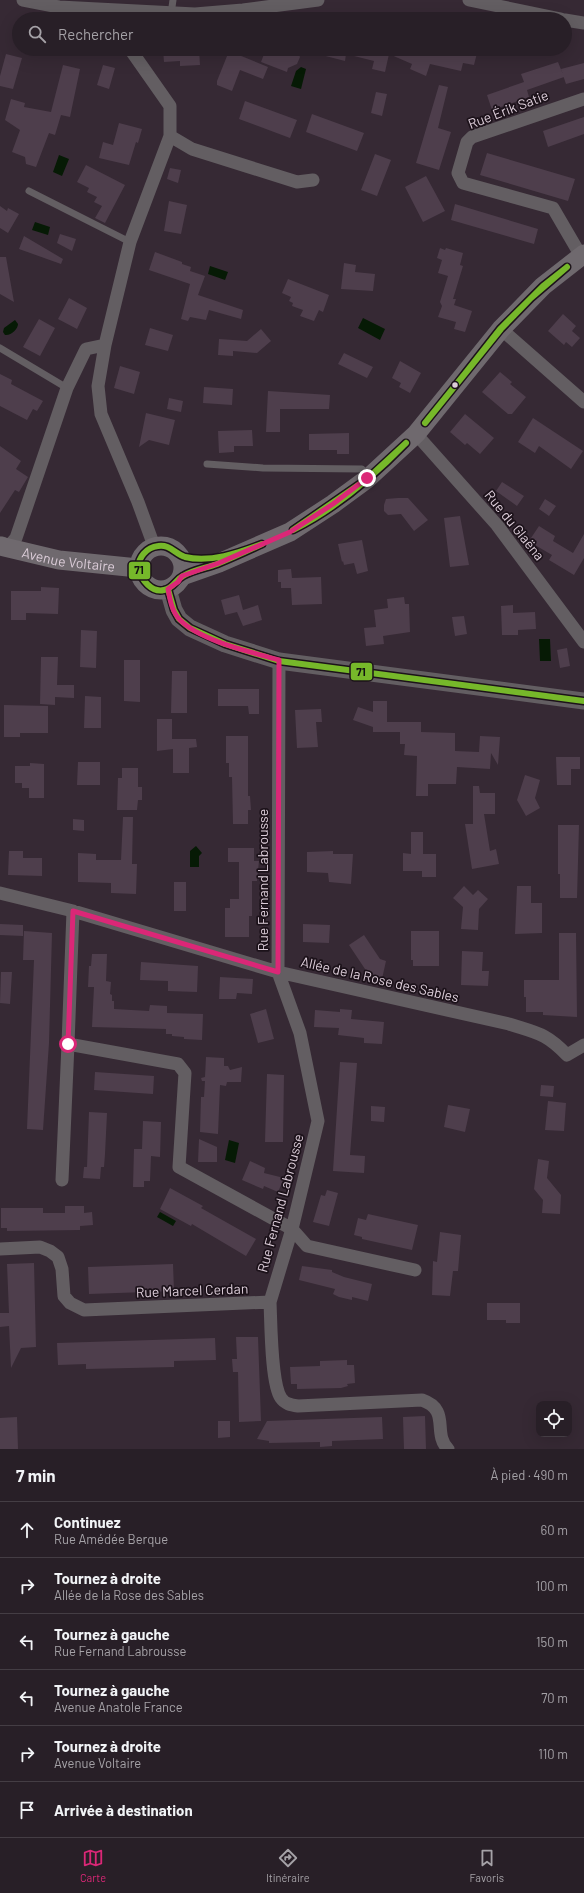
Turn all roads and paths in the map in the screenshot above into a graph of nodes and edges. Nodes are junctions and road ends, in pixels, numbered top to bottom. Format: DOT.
graph roads {
  1 [pos="22,0"];
  2 [pos="173,0"];
  3 [pos="318,0"];
  4 [pos="469,0"];
  5 [pos="64,4"];
  6 [pos="106,12"];
  7 [pos="171,12"];
  8 [pos="219,12"];
  9 [pos="527,12"];
  10 [pos="572,21"];
  11 [pos="584,24"];
  12 [pos="135,56"];
  13 [pos="584,99"];
  14 [pos="170,136"];
  15 [pos="313,180"];
  16 [pos="29,191"];
  17 [pos="130,242"];
  18 [pos="582,255"];
  19 [pos="501,329"];
  20 [pos="105,345"];
  21 [pos="0,348"];
  22 [pos="67,388"];
  23 [pos="584,402"];
  24 [pos="416,434"];
  25 [pos="207,464"];
  26 [pos="367,478"];
  27 [pos="3,545"];
  28 [pos="154,546"];
  29 [pos="240,553"];
  30 [pos="180,556"];
  31 [pos="138,568"];
  32 [pos="182,576"];
  33 [pos="168,589"];
  34 [pos="584,642"];
  35 [pos="279,660"];
  36 [pos="584,701"];
  37 [pos="0,893"];
  38 [pos="73,911"];
  39 [pos="278,972"];
  40 [pos="68,1044"];
  41 [pos="584,1046"];
  42 [pos="62,1180"];
  43 [pos="292,1229"];
  44 [pos="0,1249"];
  45 [pos="415,1270"];
  46 [pos="270,1302"];
  47 [pos="448,1449"];
  1 -- 5 [label="street"];
  2 -- 7 [label="lane"];
  3 -- 8 [label="street"];
  4 -- 9 [label="street"];
  5 -- 6 [label="street"];
  10 -- 11 [label="street"];
  12 -- 14 [label="street"];
  13 -- 18 [label="street, Rue Érik Satie"];
  14 -- 15 [label="street"];
  14 -- 17 [label="street"];
  16 -- 17 [label="lane"];
  17 -- 20 [label="street"];
  18 -- 19 [label="main road"];
  19 -- 23 [label="street"];
  19 -- 24 [label="main road"];
  20 -- 22 [label="street"];
  20 -- 28 [label="street"];
  21 -- 22 [label="lane"];
  22 -- 27 [label="street"];
  24 -- 26 [label="main road"];
  24 -- 34 [label="street, Rue du Glaëna"];
  25 -- 26 [label="lane"];
  26 -- 29 [label="main road"];
  27 -- 31 [label="main road, Avenue Voltaire"];
  28 -- 30 [label="main road"];
  28 -- 31 [label="main road"];
  29 -- 30 [label="main road"];
  29 -- 32 [label="main road"];
  30 -- 32 [label="main road"];
  31 -- 33 [label="main road"];
  32 -- 33 [label="main road"];
  33 -- 35 [label="street"];
  35 -- 36 [label="street"];
  35 -- 39 [label="street, Rue Fernand Labrousse"];
  37 -- 38 [label="street, Allée de la Rose des Sables"];
  38 -- 39 [label="street, Allée de la Rose des Sables"];
  38 -- 40 [label="street"];
  39 -- 41 [label="street, Allée de la Rose des Sables"];
  39 -- 43 [label="street, Rue Fernand Labrousse"];
  40 -- 42 [label="street"];
  40 -- 43 [label="street"];
  43 -- 45 [label="street"];
  43 -- 46 [label="street, Rue Fernand Labrousse"];
  44 -- 46 [label="street, Rue Marcel Cerdan"];
  46 -- 47 [label="street"];
}
